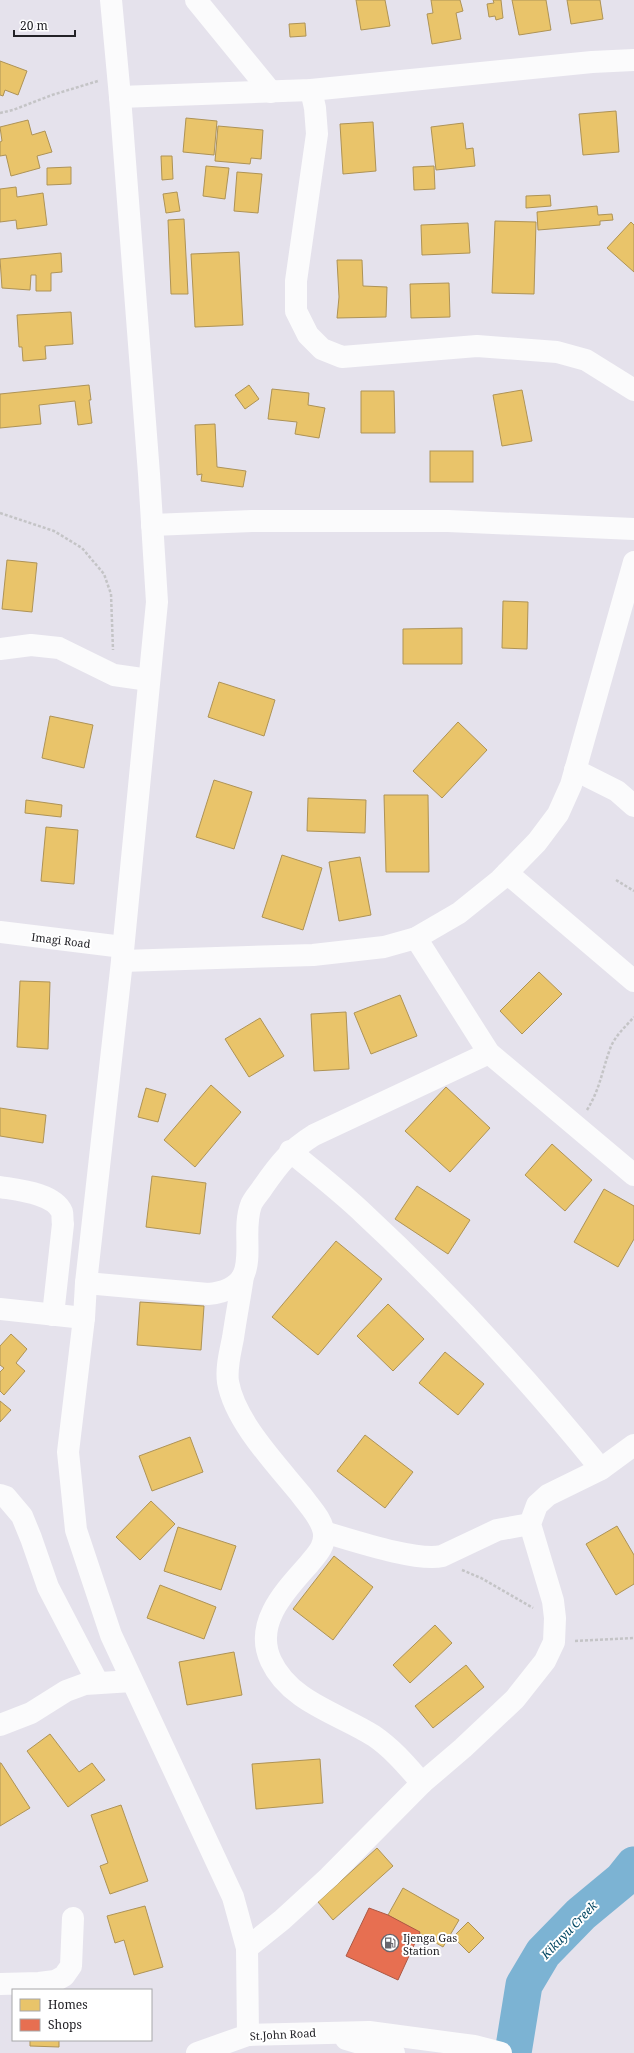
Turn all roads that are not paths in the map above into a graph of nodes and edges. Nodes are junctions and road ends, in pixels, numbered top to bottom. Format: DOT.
graph roads {
  1 [pos="111,0"];
  2 [pos="196,0"];
  3 [pos="634,60"];
  4 [pos="311,90"];
  5 [pos="271,92"];
  6 [pos="120,97"];
  7 [pos="634,390"];
  8 [pos="152,525"];
  9 [pos="634,529"];
  10 [pos="634,562"];
  11 [pos="0,649"];
  12 [pos="149,680"];
  13 [pos="575,770"];
  14 [pos="634,806"];
  15 [pos="507,873"];
  16 [pos="0,932"];
  17 [pos="416,938"];
  18 [pos="122,954"];
  19 [pos="634,982"];
  20 [pos="489,1053"];
  21 [pos="290,1151"];
  22 [pos="634,1175"];
  23 [pos="0,1187"];
  24 [pos="243,1276"];
  25 [pos="86,1282"];
  26 [pos="0,1309"];
  27 [pos="53,1314"];
  28 [pos="84,1318"];
  29 [pos="634,1445"];
  30 [pos="601,1469"];
  31 [pos="0,1494"];
  32 [pos="530,1524"];
  33 [pos="324,1532"];
  34 [pos="132,1681"];
  35 [pos="98,1683"];
  36 [pos="0,1726"];
  37 [pos="422,1783"];
  38 [pos="73,1918"];
  39 [pos="247,1948"];
  40 [pos="0,1984"];
  41 [pos="324,2032"];
  42 [pos="248,2035"];
  43 [pos="198,2053"];
  44 [pos="394,2053"];
  45 [pos="501,2053"];
  1 -- 6 [label="street"];
  2 -- 5 [label="street"];
  3 -- 4 [label="street"];
  4 -- 5 [label="street"];
  4 -- 7 [label="street"];
  5 -- 6 [label="street"];
  6 -- 8 [label="street"];
  8 -- 9 [label="street"];
  8 -- 12 [label="street"];
  10 -- 13 [label="street, Imagi Road"];
  11 -- 12 [label="street"];
  12 -- 18 [label="street"];
  13 -- 14 [label="street"];
  13 -- 15 [label="street, Imagi Road"];
  15 -- 17 [label="street, Imagi Road"];
  15 -- 19 [label="street"];
  16 -- 18 [label="street, Imagi Road"];
  17 -- 18 [label="street, Imagi Road"];
  17 -- 20 [label="street"];
  18 -- 25 [label="street"];
  20 -- 21 [label="street"];
  20 -- 22 [label="street"];
  21 -- 24 [label="street"];
  21 -- 30 [label="street"];
  23 -- 27 [label="street"];
  24 -- 25 [label="street"];
  24 -- 33 [label="street"];
  25 -- 28 [label="street"];
  26 -- 27 [label="street"];
  27 -- 28 [label="street"];
  28 -- 34 [label="street"];
  29 -- 30 [label="street"];
  30 -- 32 [label="street"];
  31 -- 35 [label="street"];
  32 -- 33 [label="street"];
  32 -- 37 [label="street"];
  33 -- 37 [label="street"];
  34 -- 35 [label="street"];
  34 -- 39 [label="street"];
  35 -- 36 [label="street"];
  37 -- 39 [label="street"];
  38 -- 40 [label="street"];
  39 -- 42 [label="street"];
  41 -- 42 [label="street, St.John Road"];
  41 -- 44 [label="street"];
  41 -- 45 [label="street, St.John Road"];
  42 -- 43 [label="street, St.John Road"];
}
